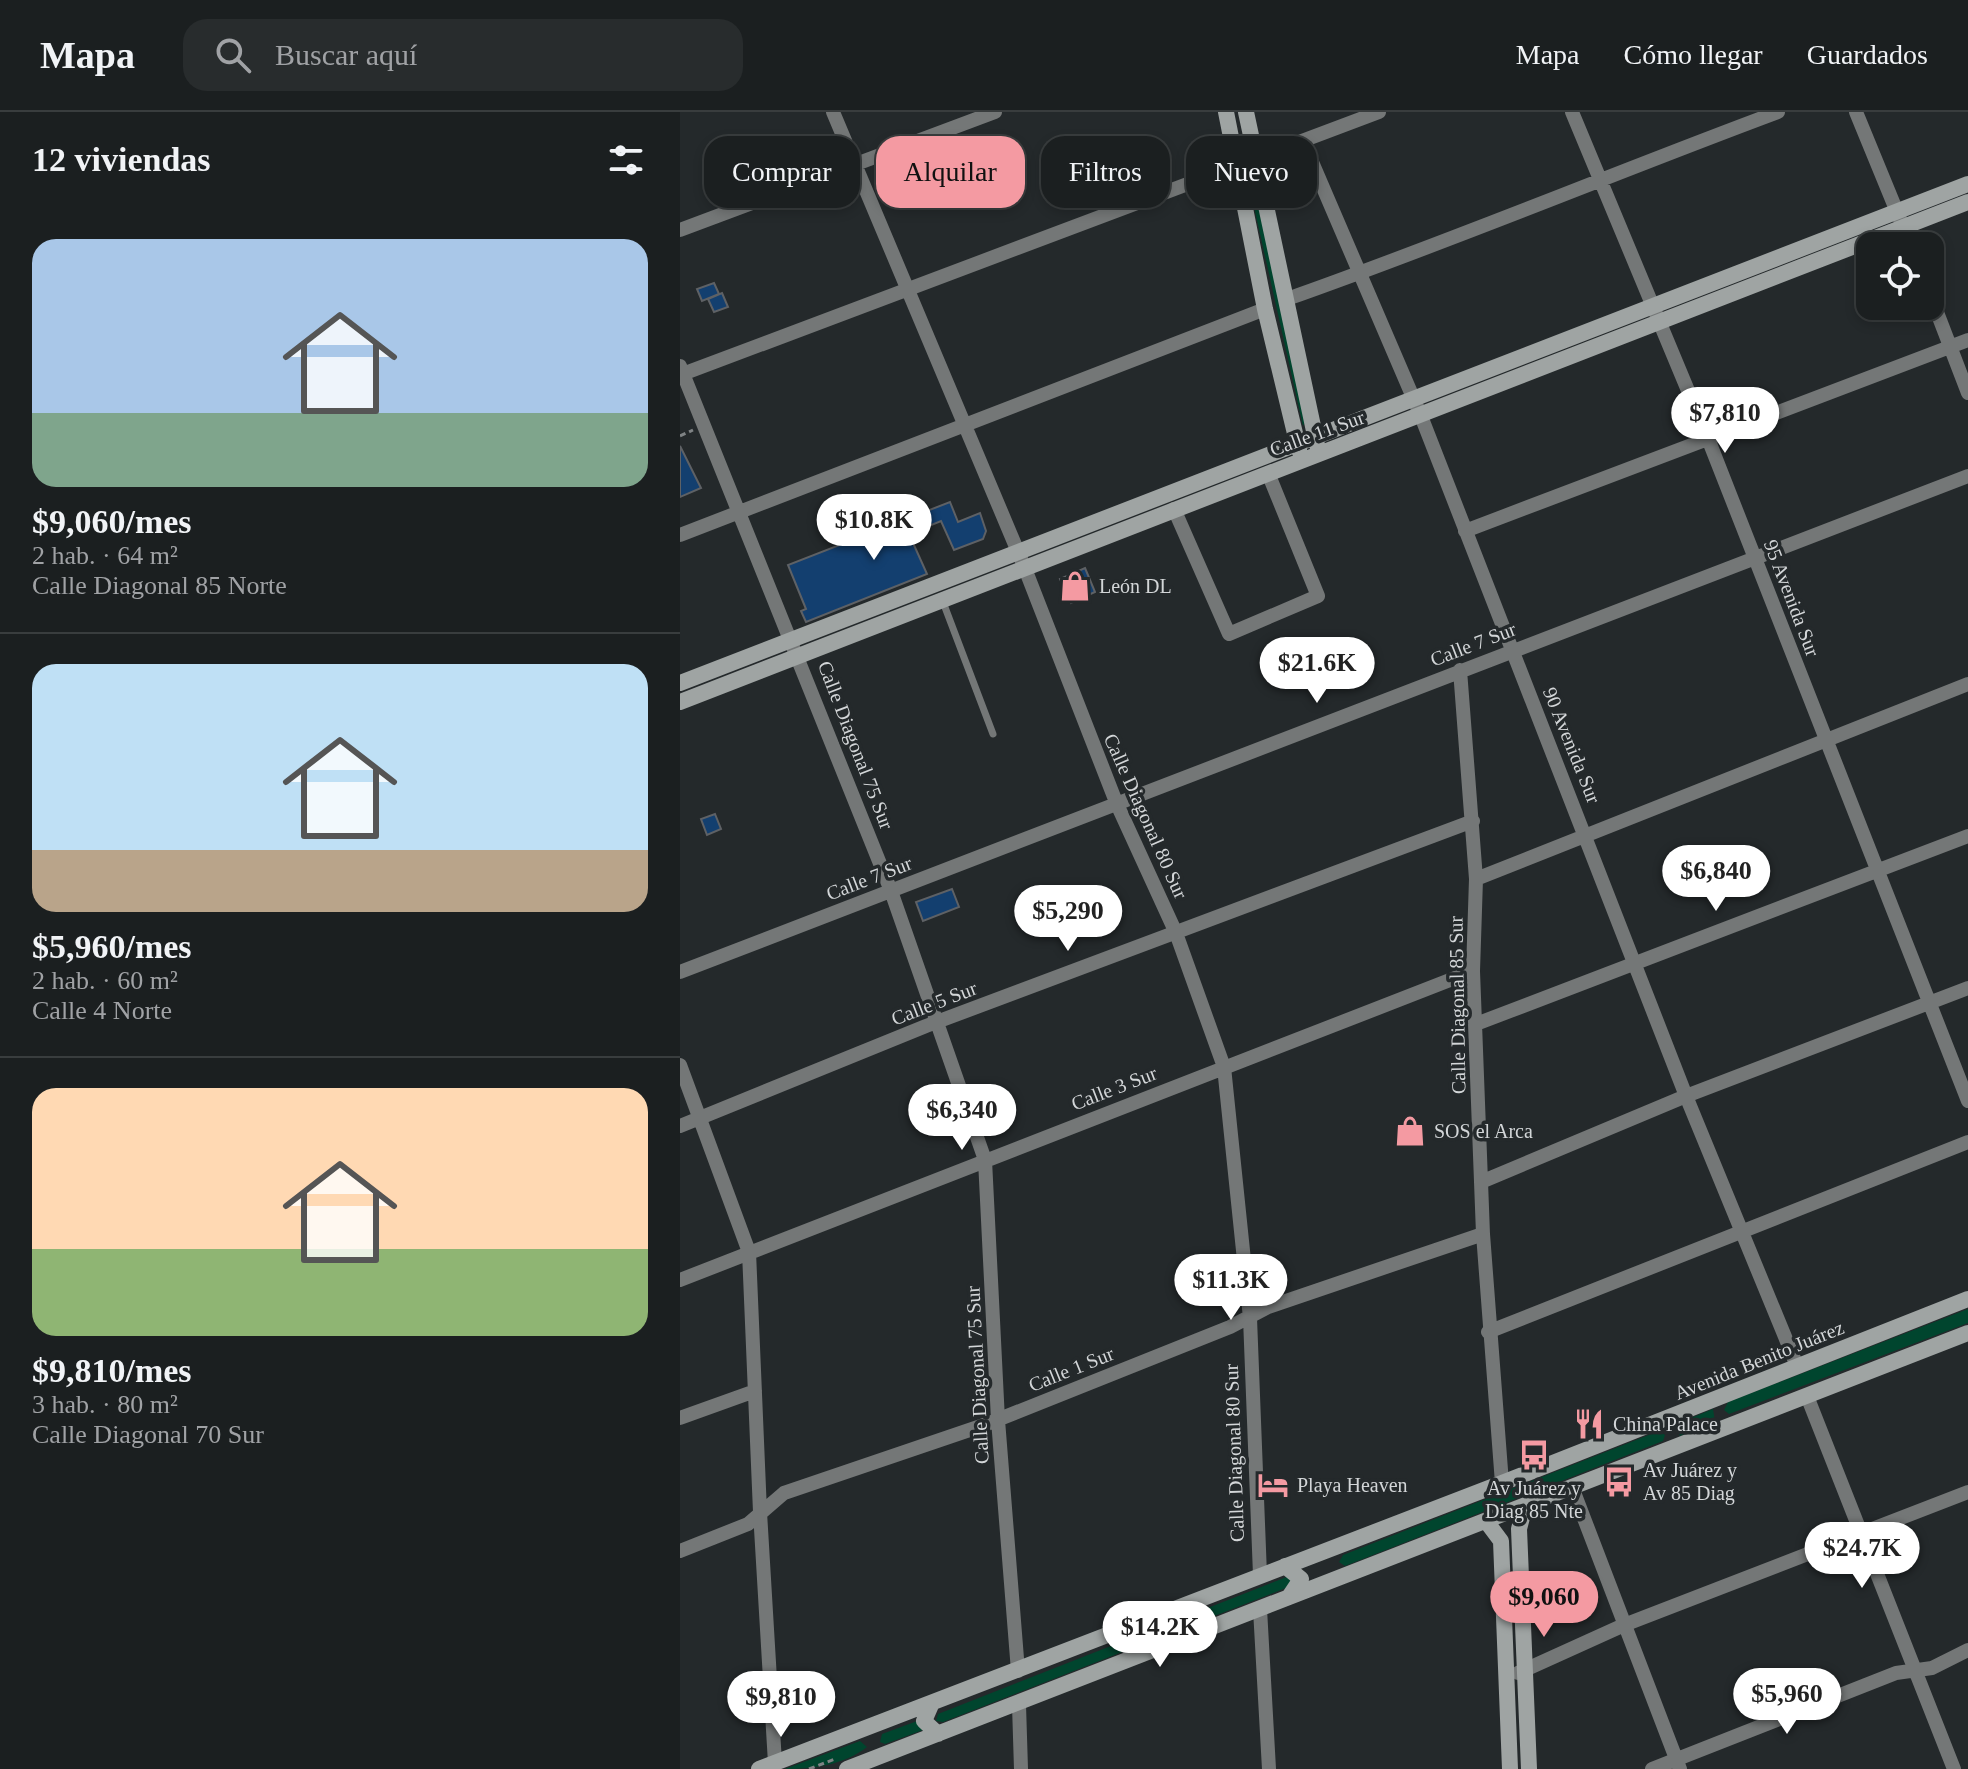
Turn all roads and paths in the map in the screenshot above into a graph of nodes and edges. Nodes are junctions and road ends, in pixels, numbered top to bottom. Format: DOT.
graph roads {
  1 [pos="833,112"];
  2 [pos="995,112"];
  3 [pos="1226,112"];
  4 [pos="1246,112"];
  5 [pos="1379,112"];
  6 [pos="1572,112"];
  7 [pos="1778,112"];
  8 [pos="1856,112"];
  9 [pos="843,136"];
  10 [pos="1231,136"];
  11 [pos="1251,136"];
  12 [pos="1316,136"];
  13 [pos="860,163"];
  14 [pos="860,175"];
  15 [pos="1317,175"];
  16 [pos="1599,179"];
  17 [pos="1968,184"];
  18 [pos="1186,186"];
  19 [pos="1968,202"];
  20 [pos="740,208"];
  21 [pos="1246,208"];
  22 [pos="1266,208"];
  23 [pos="1897,211"];
  24 [pos="1904,227"];
  25 [pos="680,230"];
  26 [pos="1906,232"];
  27 [pos="1359,276"];
  28 [pos="908,290"];
  29 [pos="1287,299"];
  30 [pos="1652,306"];
  31 [pos="1265,309"];
  32 [pos="1940,320"];
  33 [pos="1660,321"];
  34 [pos="1968,340"];
  35 [pos="1951,348"];
  36 [pos="681,372"];
  37 [pos="1968,393"];
  38 [pos="1414,399"];
  39 [pos="1421,416"];
  40 [pos="965,423"];
  41 [pos="1317,435"];
  42 [pos="1709,441"];
  43 [pos="1305,452"];
  44 [pos="1268,473"];
  45 [pos="1968,476"];
  46 [pos="1174,509"];
  47 [pos="740,512"];
  48 [pos="1465,531"];
  49 [pos="680,535"];
  50 [pos="1754,557"];
  51 [pos="1021,560"];
  52 [pos="943,599"];
  53 [pos="795,648"];
  54 [pos="1512,649"];
  55 [pos="1460,670"];
  56 [pos="680,683"];
  57 [pos="1968,684"];
  58 [pos="680,702"];
  59 [pos="993,734"];
  60 [pos="1826,740"];
  61 [pos="1116,802"];
  62 [pos="1473,821"];
  63 [pos="1586,835"];
  64 [pos="1968,836"];
  65 [pos="1875,871"];
  66 [pos="1476,879"];
  67 [pos="891,891"];
  68 [pos="1176,933"];
  69 [pos="1636,965"];
  70 [pos="1473,971"];
  71 [pos="680,972"];
  72 [pos="1968,988"];
  73 [pos="1931,1002"];
  74 [pos="938,1022"];
  75 [pos="1476,1024"];
  76 [pos="680,1065"];
  77 [pos="1224,1067"];
  78 [pos="1686,1096"];
  79 [pos="1968,1101"];
  80 [pos="701,1118"];
  81 [pos="680,1126"];
  82 [pos="1968,1142"];
  83 [pos="985,1160"];
  84 [pos="1481,1182"];
  85 [pos="1740,1233"];
  86 [pos="1483,1234"];
  87 [pos="749,1252"];
  88 [pos="680,1280"];
  89 [pos="1968,1299"];
  90 [pos="1250,1318"];
  91 [pos="1488,1332"];
  92 [pos="1968,1333"];
  93 [pos="1797,1366"];
  94 [pos="755,1391"];
  95 [pos="1726,1395"];
  96 [pos="1807,1396"];
  97 [pos="680,1418"];
  98 [pos="998,1420"];
  99 [pos="1734,1421"];
  100 [pos="1659,1422"];
  101 [pos="1665,1450"];
  102 [pos="1502,1483"];
  103 [pos="1572,1487"];
  104 [pos="1968,1492"];
  105 [pos="1525,1506"];
  106 [pos="760,1512"];
  107 [pos="1486,1521"];
  108 [pos="1860,1534"];
  109 [pos="1338,1547"];
  110 [pos="680,1551"];
  111 [pos="1285,1566"];
  112 [pos="1260,1575"];
  113 [pos="1345,1577"];
  114 [pos="1289,1597"];
  115 [pos="1260,1609"];
  116 [pos="1624,1625"];
  117 [pos="1968,1650"];
  118 [pos="1525,1670"];
  119 [pos="1018,1671"];
  120 [pos="1914,1671"];
  121 [pos="1506,1678"];
  122 [pos="931,1705"];
  123 [pos="1019,1705"];
  124 [pos="859,1732"];
  125 [pos="938,1734"];
  126 [pos="867,1761"];
  127 [pos="775,1763"];
  128 [pos="1679,1764"];
  129 [pos="759,1769"];
  130 [pos="847,1769"];
  131 [pos="1021,1769"];
  132 [pos="1269,1769"];
  133 [pos="1510,1769"];
  134 [pos="1529,1769"];
  135 [pos="1652,1769"];
  136 [pos="1954,1769"];
  1 -- 9 [label="street, Calle Diagonal 80 Sur"];
  2 -- 13 [label="street"];
  3 -- 10 [label="main road"];
  4 -- 11 [label="main road"];
  5 -- 12 [label="street"];
  6 -- 16 [label="street, 95 Avenida Sur"];
  7 -- 16 [label="street"];
  8 -- 23 [label="street"];
  14 -- 28 [label="street, Calle Diagonal 80 Sur"];
  15 -- 27 [label="street, 90 Avenida Sur"];
  16 -- 27 [label="street"];
  16 -- 30 [label="street, 95 Avenida Sur"];
  17 -- 23 [label="main road, Calle 11 Sur"];
  18 -- 28 [label="street"];
  19 -- 24 [label="main road, Calle 11 Sur"];
  20 -- 25 [label="street"];
  21 -- 31 [label="main road"];
  22 -- 29 [label="main road"];
  23 -- 24 [label="street"];
  23 -- 30 [label="main road, Calle 11 Sur"];
  24 -- 26 [label="street"];
  24 -- 33 [label="main road, Calle 11 Sur"];
  27 -- 29 [label="street"];
  27 -- 38 [label="street, 90 Avenida Sur"];
  28 -- 36 [label="street"];
  28 -- 40 [label="street, Calle Diagonal 80 Sur"];
  29 -- 41 [label="main road"];
  30 -- 33 [label="street, 95 Avenida Sur"];
  30 -- 38 [label="main road, Calle 11 Sur"];
  31 -- 40 [label="street"];
  31 -- 43 [label="main road"];
  32 -- 35 [label="street"];
  33 -- 39 [label="main road, Calle 11 Sur"];
  33 -- 42 [label="street, 95 Avenida Sur"];
  34 -- 35 [label="street"];
  35 -- 37 [label="street"];
  35 -- 42 [label="street"];
  36 -- 47 [label="street, Calle Diagonal 75 Sur"];
  38 -- 39 [label="street, 90 Avenida Sur"];
  38 -- 41 [label="main road, Calle 11 Sur"];
  39 -- 43 [label="main road, Calle 11 Sur"];
  39 -- 48 [label="street, 90 Avenida Sur"];
  40 -- 47 [label="street"];
  40 -- 51 [label="street, Calle Diagonal 80 Sur"];
  41 -- 43 [label="main road, Calle 11 Sur"];
  42 -- 48 [label="street"];
  42 -- 50 [label="street, 95 Avenida Sur"];
  43 -- 44 [label="main road, Calle 11 Sur"];
  43 -- 51 [label="main road, Calle 11 Sur"];
  44 -- 46 [label="main road, Calle 11 Sur"];
  44 -- 46 [label="street"];
  45 -- 50 [label="street, Calle 7 Sur"];
  46 -- 51 [label="main road, Calle 11 Sur"];
  47 -- 49 [label="street"];
  47 -- 53 [label="street, Calle Diagonal 75 Sur"];
  48 -- 54 [label="street, 90 Avenida Sur"];
  50 -- 54 [label="street, Calle 7 Sur"];
  50 -- 60 [label="street, 95 Avenida Sur"];
  51 -- 52 [label="main road, Calle 11 Sur"];
  51 -- 53 [label="main road, Calle 11 Sur"];
  51 -- 61 [label="street, Calle Diagonal 80 Sur"];
  52 -- 53 [label="main road, Calle 11 Sur"];
  52 -- 59 [label="lane"];
  53 -- 56 [label="main road, Calle 11 Sur"];
  53 -- 58 [label="main road, Calle 11 Sur"];
  53 -- 67 [label="street, Calle Diagonal 75 Sur"];
  54 -- 55 [label="street, Calle 7 Sur"];
  54 -- 63 [label="street, 90 Avenida Sur"];
  55 -- 61 [label="street, Calle 7 Sur"];
  55 -- 62 [label="street, Calle Diagonal 85 Sur"];
  57 -- 60 [label="street"];
  60 -- 63 [label="street"];
  60 -- 65 [label="street, 95 Avenida Sur"];
  61 -- 67 [label="street, Calle 7 Sur"];
  61 -- 68 [label="street, Calle Diagonal 80 Sur"];
  62 -- 66 [label="street, Calle Diagonal 85 Sur"];
  62 -- 68 [label="street, Calle 5 Sur"];
  63 -- 66 [label="street"];
  63 -- 69 [label="street, 90 Avenida Sur"];
  64 -- 65 [label="street"];
  65 -- 69 [label="street"];
  65 -- 73 [label="street, 95 Avenida Sur"];
  66 -- 70 [label="street, Calle Diagonal 85 Sur"];
  67 -- 71 [label="street, Calle 7 Sur"];
  67 -- 74 [label="street, Calle Diagonal 75 Sur"];
  68 -- 74 [label="street, Calle 5 Sur"];
  68 -- 77 [label="street, Calle Diagonal 80 Sur"];
  69 -- 75 [label="street"];
  69 -- 78 [label="street, 90 Avenida Sur"];
  70 -- 75 [label="street, Calle Diagonal 85 Sur"];
  70 -- 77 [label="street, Calle 3 Sur"];
  72 -- 73 [label="street"];
  73 -- 78 [label="street"];
  73 -- 79 [label="street, 95 Avenida Sur"];
  74 -- 80 [label="street, Calle 5 Sur"];
  74 -- 83 [label="street, Calle Diagonal 75 Sur"];
  75 -- 84 [label="street, Calle Diagonal 85 Sur"];
  76 -- 80 [label="street"];
  77 -- 83 [label="street, Calle 3 Sur"];
  77 -- 90 [label="street, Calle Diagonal 80 Sur"];
  78 -- 84 [label="street"];
  78 -- 85 [label="street, 90 Avenida Sur"];
  80 -- 81 [label="street, Calle 5 Sur"];
  80 -- 87 [label="street"];
  82 -- 85 [label="street"];
  83 -- 87 [label="street, Calle 3 Sur"];
  83 -- 98 [label="street, Calle Diagonal 75 Sur"];
  84 -- 86 [label="street, Calle Diagonal 85 Sur"];
  85 -- 91 [label="street"];
  85 -- 93 [label="street, 90 Avenida Sur"];
  86 -- 90 [label="street, Calle 1 Sur"];
  86 -- 91 [label="street, Calle Diagonal 85 Sur"];
  87 -- 88 [label="street, Calle 3 Sur"];
  87 -- 94 [label="street"];
  89 -- 93 [label="main road, Avenida Benito Juárez"];
  90 -- 98 [label="street, Calle 1 Sur"];
  90 -- 112 [label="street, Calle Diagonal 80 Sur"];
  91 -- 102 [label="street, Calle Diagonal 85 Sur"];
  92 -- 96 [label="main road"];
  93 -- 95 [label="main road, Avenida Benito Juárez"];
  94 -- 97 [label="street"];
  94 -- 106 [label="street"];
  95 -- 99 [label="main road"];
  95 -- 100 [label="main road, Avenida Benito Juárez"];
  96 -- 99 [label="main road"];
  96 -- 108 [label="street"];
  98 -- 106 [label="street, Calle 1 Sur"];
  98 -- 119 [label="street, Calle Diagonal 75 Sur"];
  99 -- 101 [label="main road"];
  100 -- 101 [label="main road"];
  100 -- 102 [label="main road, Avenida Benito Juárez"];
  101 -- 103 [label="main road"];
  102 -- 109 [label="main road, Avenida Benito Juárez"];
  103 -- 105 [label="main road"];
  103 -- 116 [label="street"];
  104 -- 108 [label="street"];
  105 -- 107 [label="main road"];
  105 -- 118 [label="main road"];
  106 -- 110 [label="street, Calle 1 Sur"];
  106 -- 127 [label="street"];
  107 -- 113 [label="main road"];
  107 -- 121 [label="main road"];
  108 -- 116 [label="street"];
  108 -- 120 [label="street"];
  109 -- 111 [label="main road, Avenida Benito Juárez"];
  109 -- 113 [label="main road"];
  111 -- 112 [label="main road, Avenida Benito Juárez"];
  111 -- 114 [label="main road"];
  112 -- 119 [label="main road, Avenida Benito Juárez"];
  113 -- 114 [label="main road"];
  114 -- 115 [label="main road"];
  115 -- 123 [label="main road"];
  115 -- 132 [label="street"];
  116 -- 118 [label="street"];
  116 -- 128 [label="street"];
  117 -- 120 [label="street"];
  118 -- 121 [label="street"];
  118 -- 134 [label="main road"];
  119 -- 122 [label="main road, Avenida Benito Juárez"];
  120 -- 128 [label="street"];
  120 -- 136 [label="street"];
  121 -- 133 [label="main road"];
  122 -- 124 [label="main road, Avenida Benito Juárez"];
  122 -- 125 [label="main road"];
  123 -- 125 [label="main road"];
  123 -- 131 [label="street"];
  124 -- 126 [label="main road"];
  124 -- 127 [label="main road, Avenida Benito Juárez"];
  125 -- 126 [label="main road"];
  126 -- 130 [label="main road"];
  127 -- 129 [label="main road, Avenida Benito Juárez"];
  128 -- 135 [label="street"];
}
